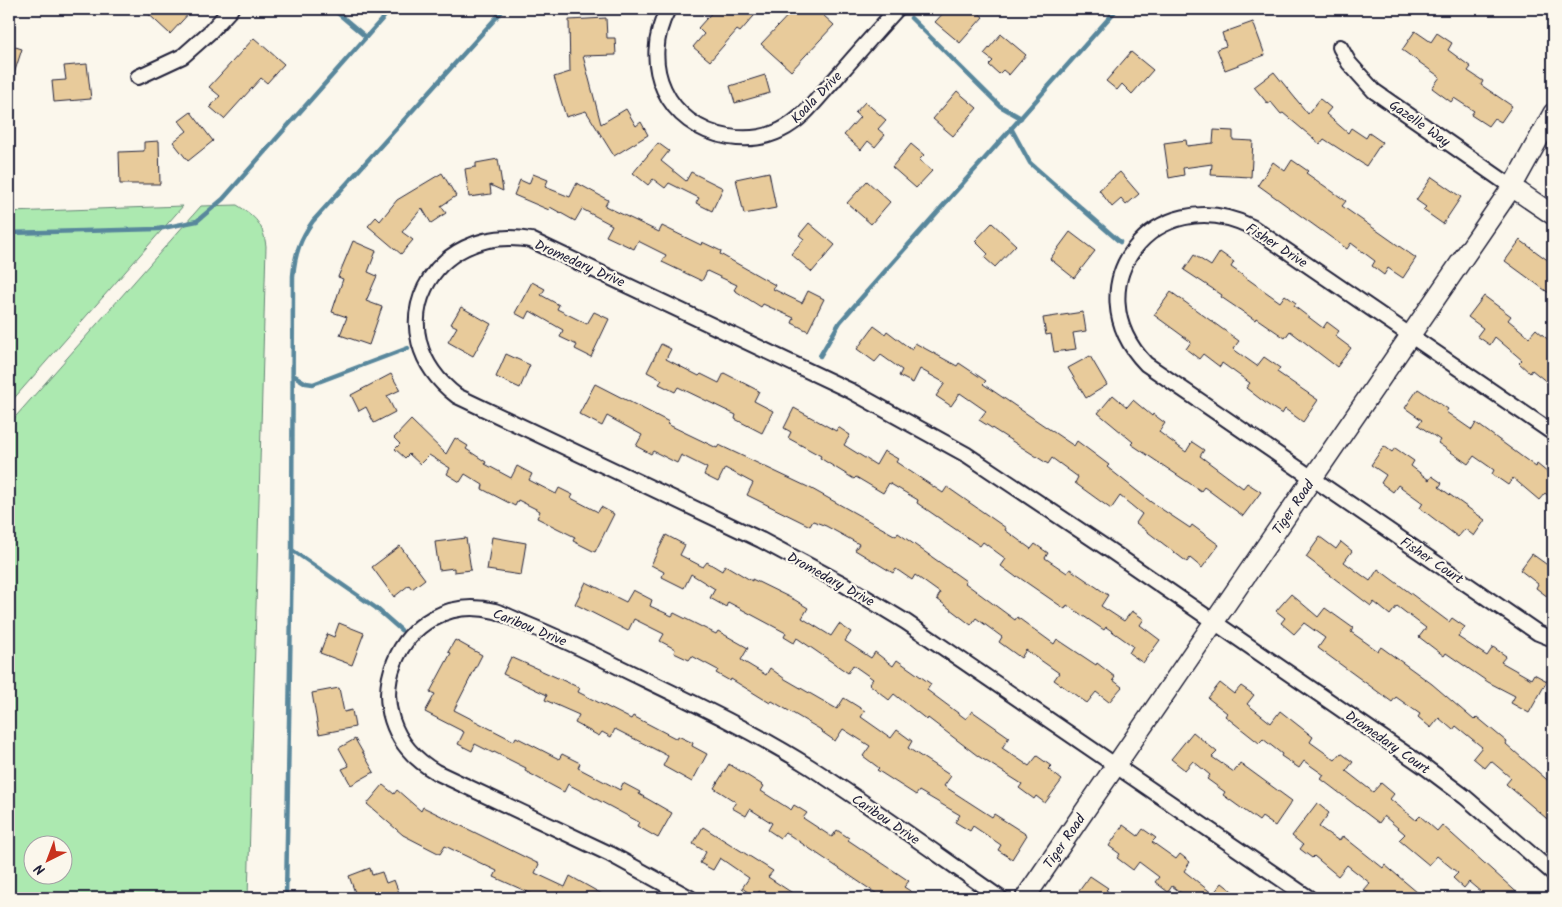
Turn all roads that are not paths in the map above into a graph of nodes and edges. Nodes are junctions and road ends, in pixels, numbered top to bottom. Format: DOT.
graph roads {
  1 [pos="230,9"];
  2 [pos="668,9"];
  3 [pos="897,9"];
  4 [pos="1340,47"];
  5 [pos="138,77"];
  6 [pos="1553,113"];
  7 [pos="1512,187"];
  8 [pos="1553,215"];
  9 [pos="1409,335"];
  10 [pos="1553,433"];
  11 [pos="1313,477"];
  12 [pos="1214,622"];
  13 [pos="1553,639"];
  14 [pos="1116,765"];
  15 [pos="1553,873"];
  16 [pos="690,898"];
  17 [pos="1000,898"];
  18 [pos="1026,898"];
  19 [pos="1309,898"];
  1 -- 5 [label="street"];
  2 -- 3 [label="street, Koala Drive"];
  4 -- 7 [label="street, Gazelle Way"];
  6 -- 7 [label="street, Tiger Road"];
  7 -- 8 [label="street"];
  7 -- 9 [label="street, Tiger Road"];
  9 -- 10 [label="street"];
  9 -- 11 [label="street, Tiger Road"];
  9 -- 11 [label="street, Fisher Drive"];
  11 -- 12 [label="street, Tiger Road"];
  11 -- 13 [label="street, Fisher Court"];
  12 -- 14 [label="street, Tiger Road"];
  12 -- 14 [label="street, Dromedary Drive"];
  12 -- 15 [label="street, Dromedary Court"];
  14 -- 18 [label="street, Tiger Road"];
  14 -- 19 [label="street"];
  16 -- 17 [label="street, Caribou Drive"];
}
